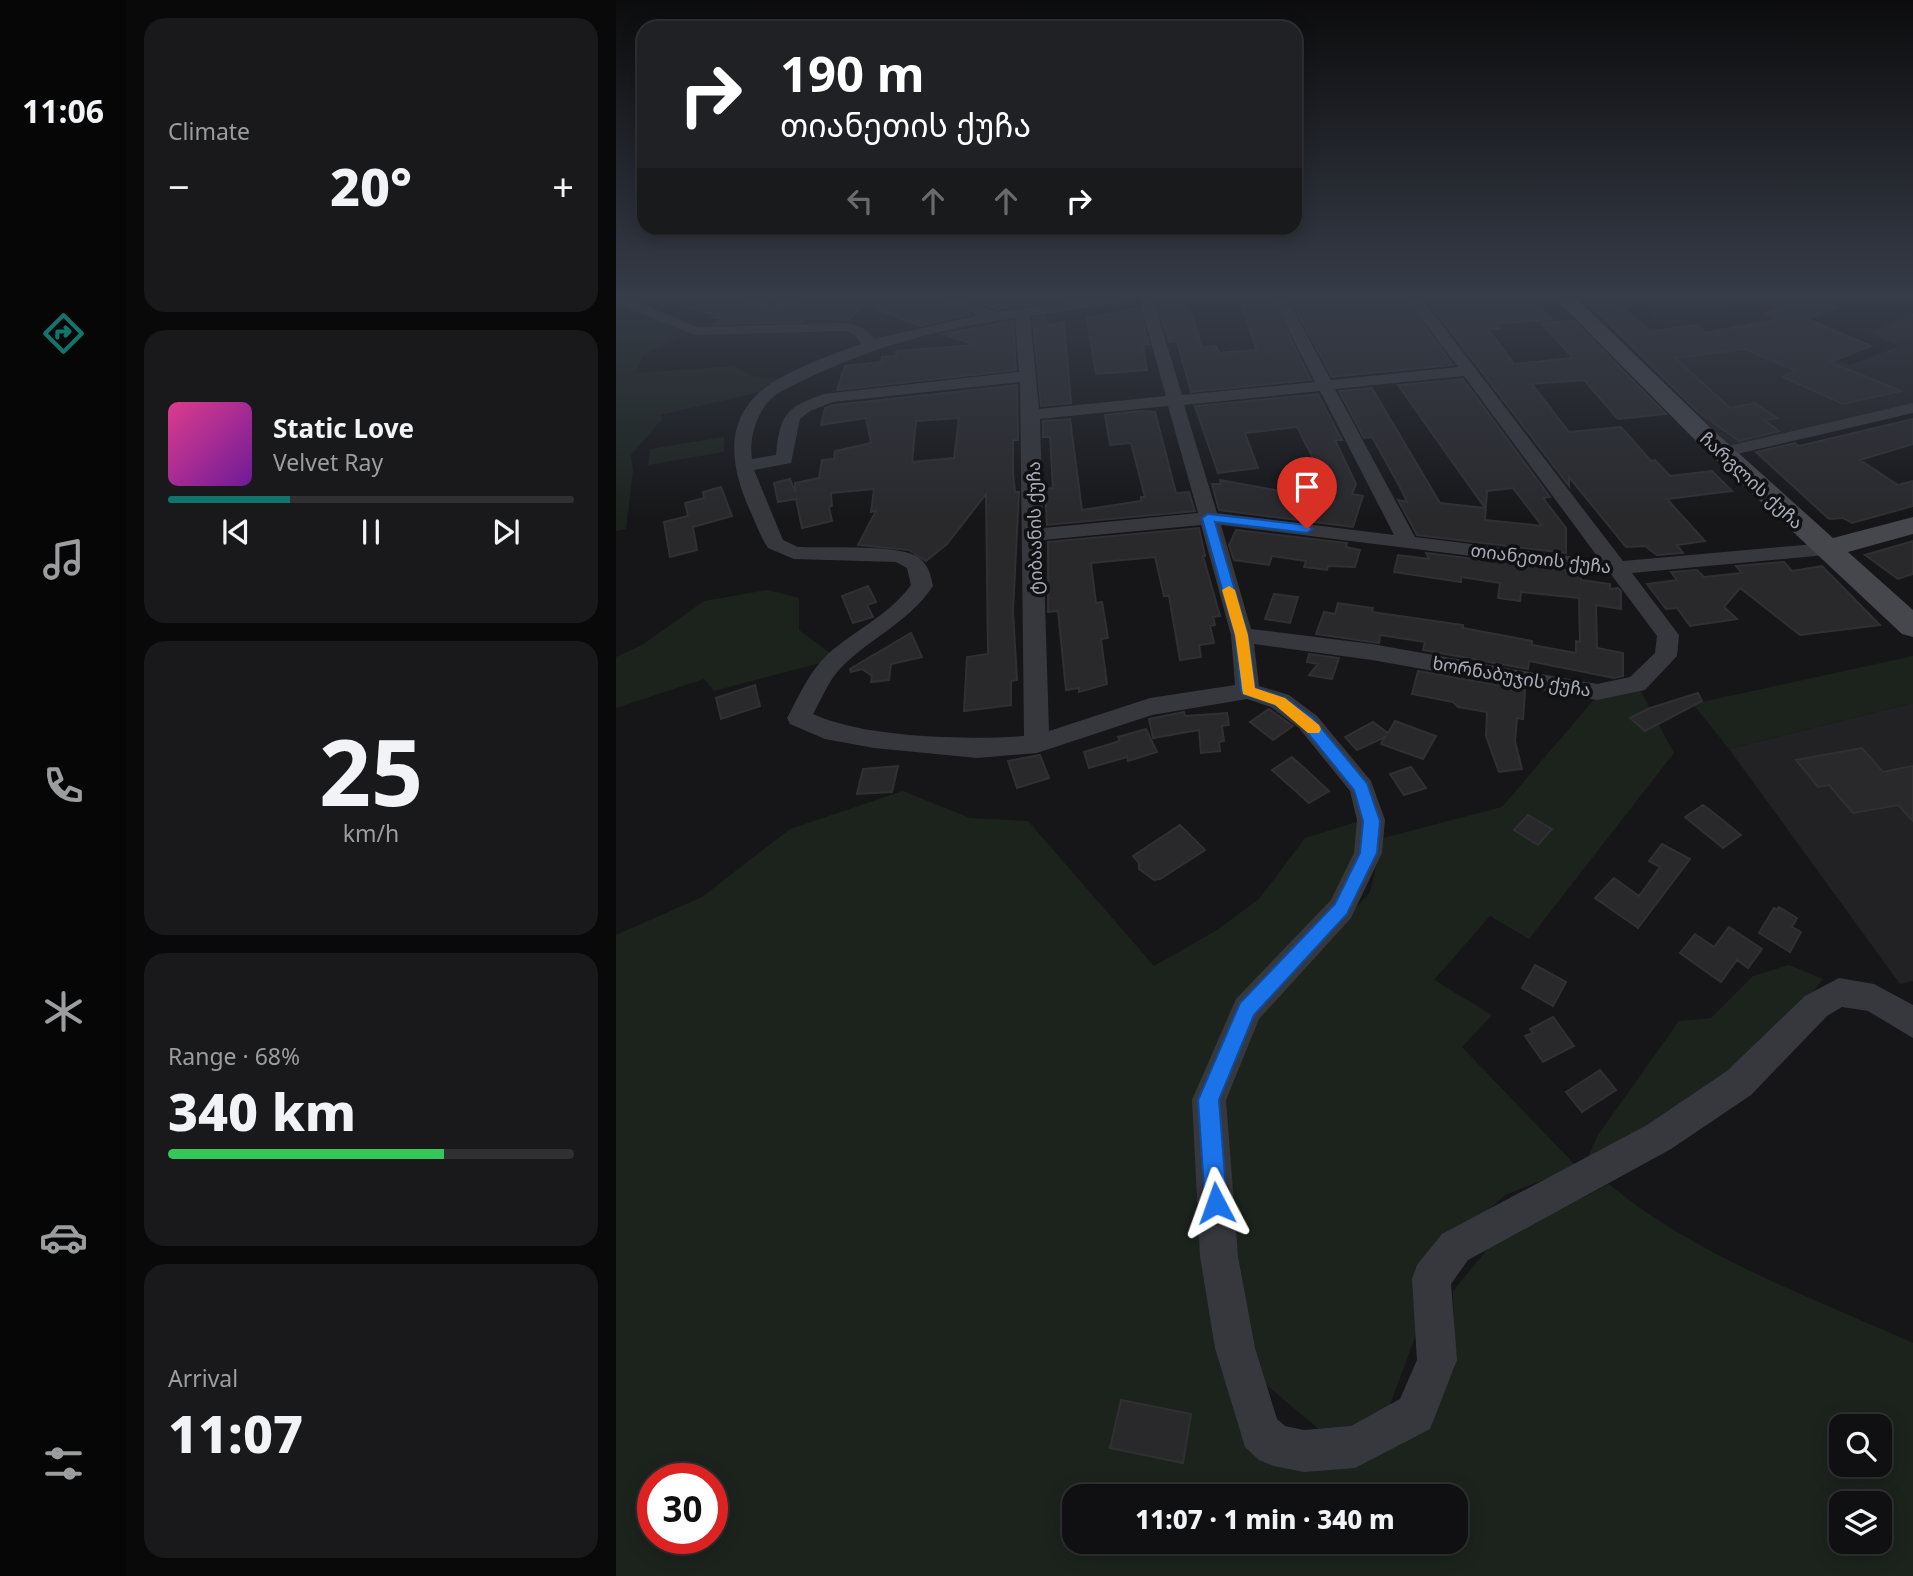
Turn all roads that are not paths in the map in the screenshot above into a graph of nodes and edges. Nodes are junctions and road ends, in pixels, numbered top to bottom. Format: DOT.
graph roads {
  1 [pos="807,373"];
  2 [pos="1028,373"];
  3 [pos="1166,373"];
  4 [pos="1319,373"];
  5 [pos="1453,373"];
  6 [pos="1469,373"];
  7 [pos="1641,373"];
  8 [pos="1028,376"];
  9 [pos="1326,386"];
  10 [pos="1174,401"];
  11 [pos="1913,408"];
  12 [pos="1031,415"];
  13 [pos="1724,452"];
  14 [pos="743,466"];
  15 [pos="1208,518"];
  16 [pos="1913,525"];
  17 [pos="1034,535"];
  18 [pos="1407,541"];
  19 [pos="1826,549"];
  20 [pos="1618,569"];
  21 [pos="1913,627"];
  22 [pos="1242,635"];
  23 [pos="1248,691"];
  24 [pos="1037,744"];
  25 [pos="1913,1023"];
  1 -- 14 [label="street"];
  2 -- 8 [label="street, ტიბაანის ქუჩა"];
  3 -- 10 [label="street"];
  4 -- 9 [label="street"];
  5 -- 9 [label="street"];
  6 -- 20 [label="street, ხორნაბუჯის ქუჩა"];
  7 -- 13 [label="street, ჩარგლის ქუჩა"];
  8 -- 12 [label="street, ტიბაანის ქუჩა"];
  8 -- 14 [label="street"];
  9 -- 10 [label="street"];
  9 -- 18 [label="street"];
  10 -- 12 [label="street"];
  10 -- 15 [label="street"];
  11 -- 13 [label="street"];
  12 -- 17 [label="street, ტიბაანის ქუჩა"];
  13 -- 19 [label="street, ჩარგლის ქუჩა"];
  14 -- 24 [label="street"];
  15 -- 17 [label="street, თიანეთის ქუჩა"];
  15 -- 18 [label="street, თიანეთის ქუჩა"];
  15 -- 22 [label="street"];
  16 -- 19 [label="street, თიანეთის ქუჩა"];
  17 -- 24 [label="street, ტიბაანის ქუჩა"];
  18 -- 20 [label="street, თიანეთის ქუჩა"];
  19 -- 20 [label="street, თიანეთის ქუჩა"];
  19 -- 21 [label="street, ჩარგლის ქუჩა"];
  20 -- 22 [label="street, ხორნაბუჯის ქუჩა"];
  22 -- 23 [label="street"];
  23 -- 24 [label="street"];
  23 -- 25 [label="street"];
}
